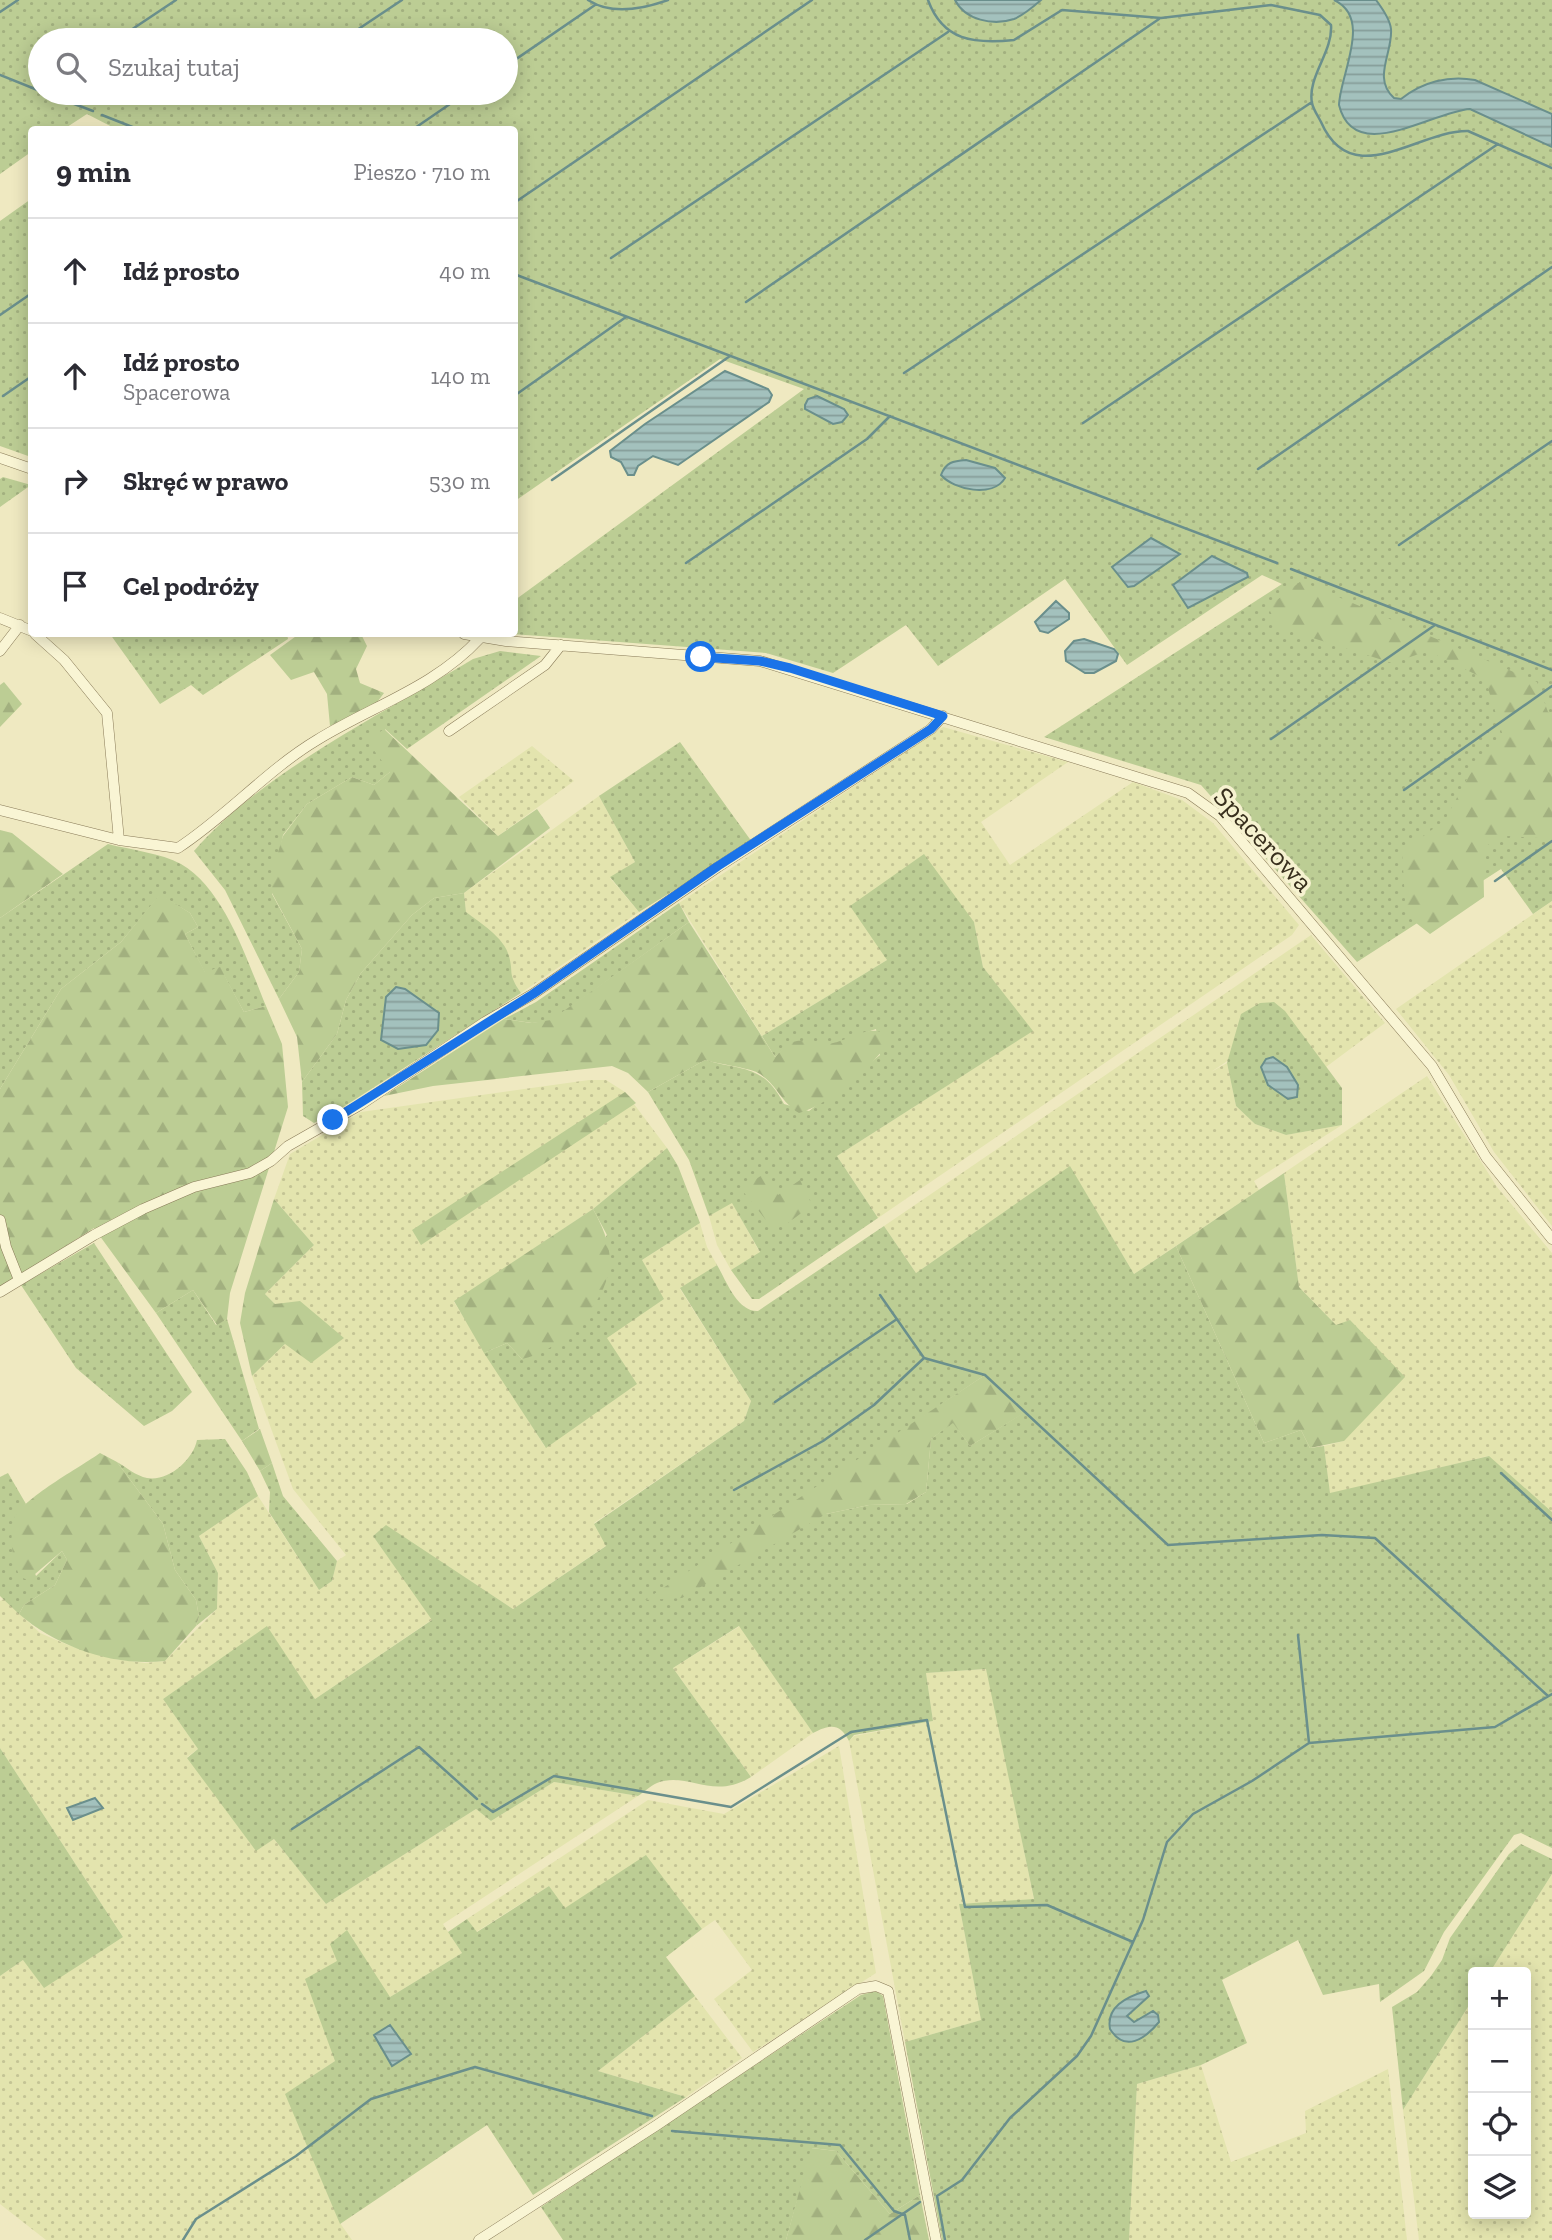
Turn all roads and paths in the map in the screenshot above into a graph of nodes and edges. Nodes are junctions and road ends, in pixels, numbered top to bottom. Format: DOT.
graph roads {
  1 [pos="0,458"];
  2 [pos="28,468"];
  3 [pos="0,618"];
  4 [pos="20,625"];
  5 [pos="28,629"];
  6 [pos="39,637"];
  7 [pos="476,637"];
  8 [pos="480,638"];
  9 [pos="561,645"];
  10 [pos="0,651"];
  11 [pos="943,716"];
  12 [pos="449,731"];
  13 [pos="0,810"];
  14 [pos="120,840"];
  15 [pos="0,1220"];
  16 [pos="1552,1240"];
  17 [pos="19,1280"];
  18 [pos="0,1292"];
  19 [pos="479,2240"];
  20 [pos="936,2240"];
  1 -- 2 [label="street"];
  3 -- 4 [label="street"];
  4 -- 5 [label="street"];
  4 -- 10 [label="street"];
  6 -- 14 [label="street"];
  7 -- 8 [label="street, Spacerowa"];
  8 -- 9 [label="street, Spacerowa"];
  8 -- 14 [label="street"];
  9 -- 11 [label="street, Spacerowa"];
  9 -- 12 [label="street"];
  11 -- 16 [label="street, Spacerowa"];
  11 -- 17 [label="street"];
  13 -- 14 [label="street"];
  15 -- 17 [label="street"];
  17 -- 18 [label="street"];
  19 -- 20 [label="street"];
}
